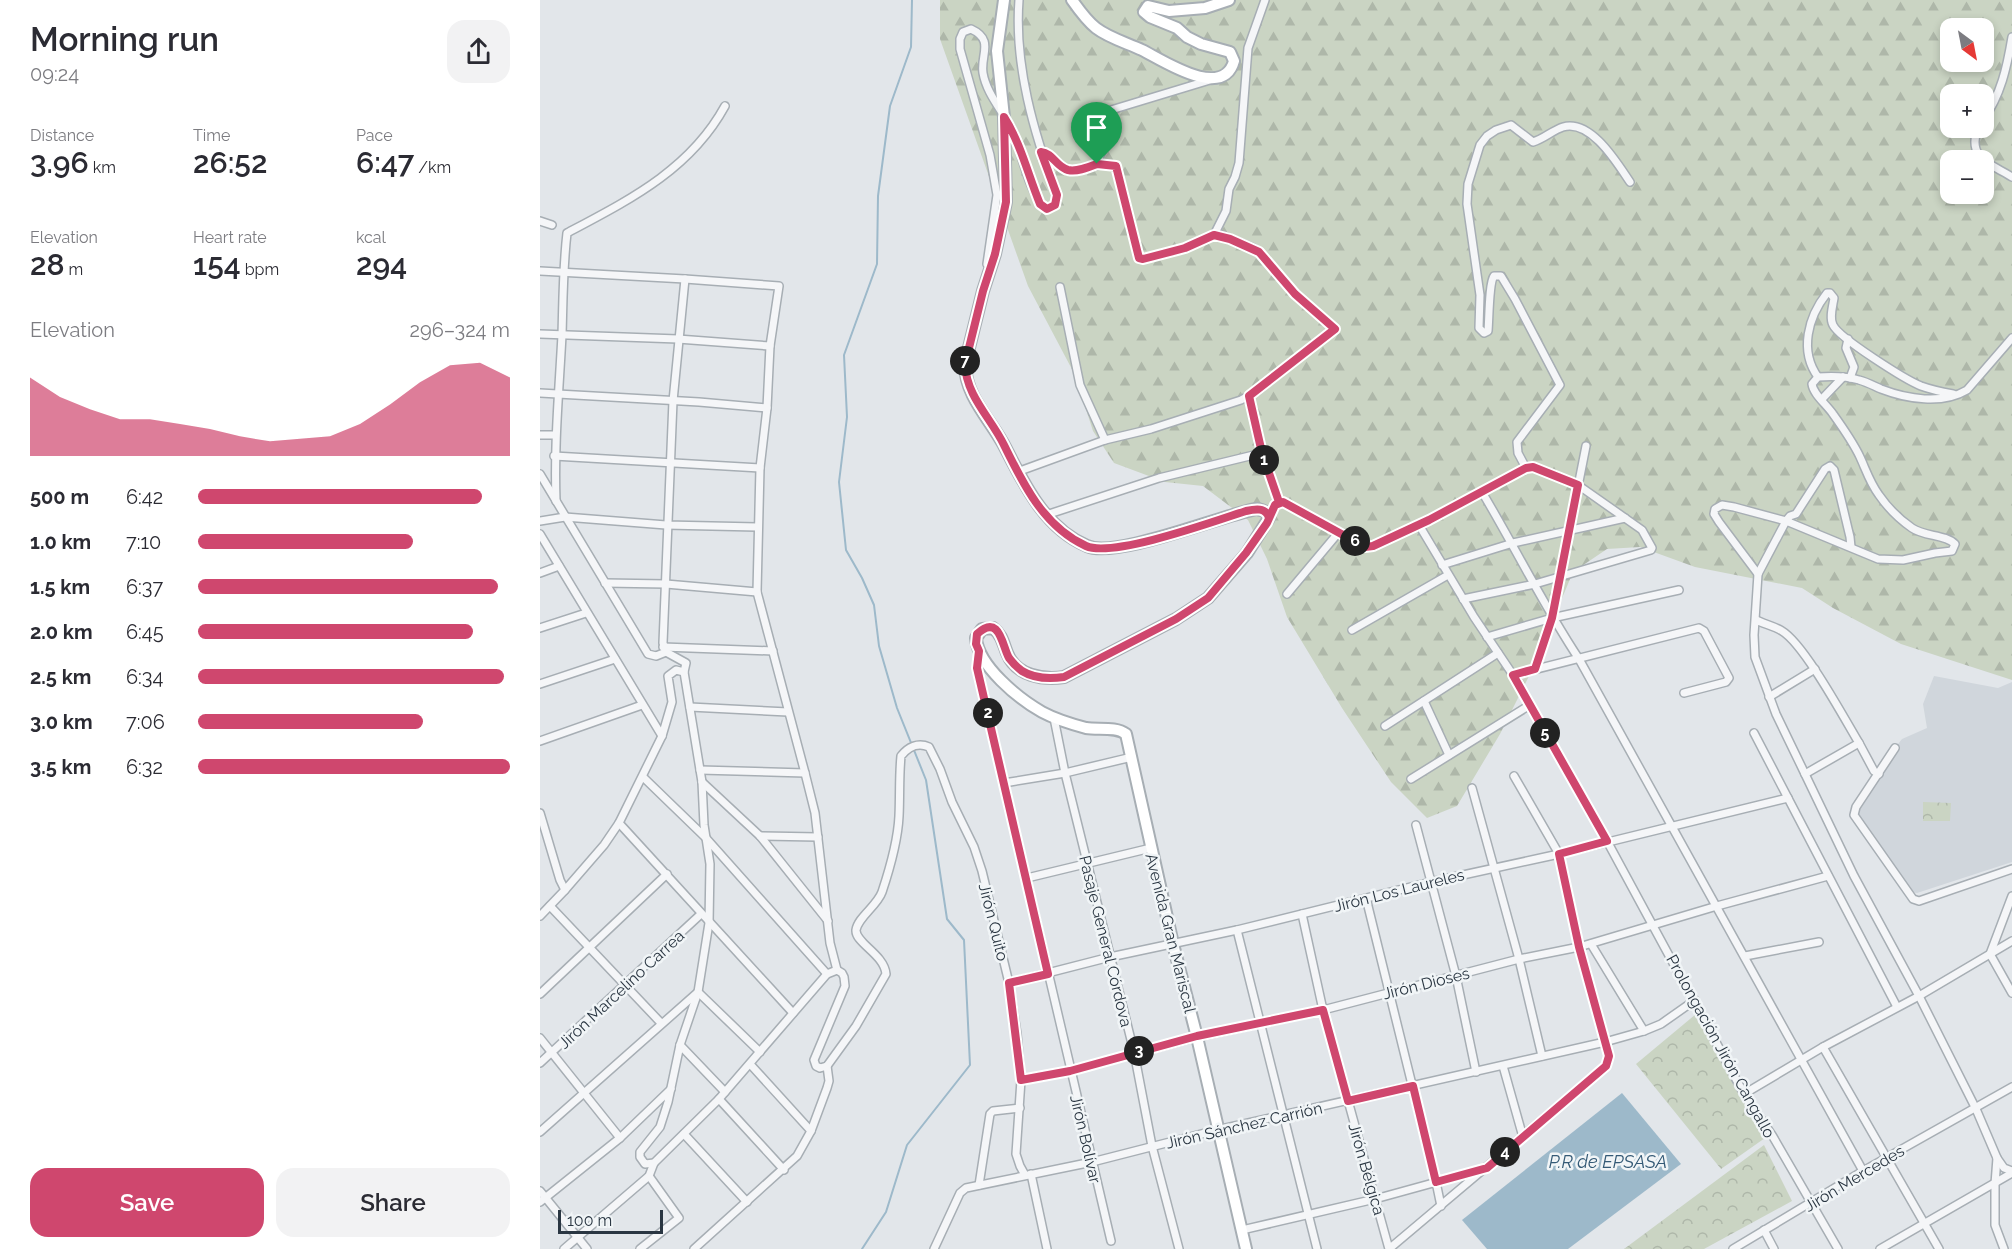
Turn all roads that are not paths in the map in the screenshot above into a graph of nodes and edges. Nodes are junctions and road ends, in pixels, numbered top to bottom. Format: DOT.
graph roads {
  1 [pos="1004,0"];
  2 [pos="1019,0"];
  3 [pos="1072,0"];
  4 [pos="1229,0"];
  5 [pos="1265,0"];
  6 [pos="2012,37"];
  7 [pos="1215,78"];
  8 [pos="1994,102"];
  9 [pos="725,106"];
  10 [pos="1004,117"];
  11 [pos="1974,138"];
  12 [pos="1041,152"];
  13 [pos="1097,164"];
  14 [pos="2012,177"];
  15 [pos="1630,182"];
  16 [pos="540,221"];
  17 [pos="552,225"];
  18 [pos="1214,235"];
  19 [pos="540,271"];
  20 [pos="562,272"];
  21 [pos="685,279"];
  22 [pos="1060,287"];
  23 [pos="983,291"];
  24 [pos="540,334"];
  25 [pos="562,336"];
  26 [pos="2012,338"];
  27 [pos="678,339"];
  28 [pos="1848,339"];
  29 [pos="770,346"];
  30 [pos="1818,377"];
  31 [pos="1847,377"];
  32 [pos="540,393"];
  33 [pos="557,393"];
  34 [pos="1959,395"];
  35 [pos="1249,396"];
  36 [pos="1822,399"];
  37 [pos="673,401"];
  38 [pos="767,408"];
  39 [pos="540,435"];
  40 [pos="555,435"];
  41 [pos="1105,440"];
  42 [pos="1586,446"];
  43 [pos="1262,453"];
  44 [pos="554,456"];
  45 [pos="670,462"];
  46 [pos="760,468"];
  47 [pos="1526,468"];
  48 [pos="1017,472"];
  49 [pos="540,474"];
  50 [pos="1578,485"];
  51 [pos="1482,492"];
  52 [pos="556,501"];
  53 [pos="1279,502"];
  54 [pos="1797,514"];
  55 [pos="1046,515"];
  56 [pos="565,517"];
  57 [pos="1269,518"];
  58 [pos="1625,518"];
  59 [pos="540,521"];
  60 [pos="1785,521"];
  61 [pos="666,525"];
  62 [pos="1419,525"];
  63 [pos="758,527"];
  64 [pos="1803,527"];
  65 [pos="1569,530"];
  66 [pos="1339,532"];
  67 [pos="540,534"];
  68 [pos="1513,543"];
  69 [pos="1851,547"];
  70 [pos="1442,565"];
  71 [pos="559,566"];
  72 [pos="540,573"];
  73 [pos="1758,574"];
  74 [pos="1448,575"];
  75 [pos="1559,577"];
  76 [pos="604,583"];
  77 [pos="666,584"];
  78 [pos="1535,584"];
  79 [pos="1678,590"];
  80 [pos="757,592"];
  81 [pos="1287,594"];
  82 [pos="1463,600"];
  83 [pos="586,613"];
  84 [pos="1552,618"];
  85 [pos="1756,620"];
  86 [pos="540,628"];
  87 [pos="1352,630"];
  88 [pos="1487,637"];
  89 [pos="665,650"];
  90 [pos="773,651"];
  91 [pos="979,651"];
  92 [pos="1498,653"];
  93 [pos="615,659"];
  94 [pos="1579,659"];
  95 [pos="1535,669"];
  96 [pos="1815,669"];
  97 [pos="682,671"];
  98 [pos="1513,675"];
  99 [pos="540,684"];
  100 [pos="1684,693"];
  101 [pos="1769,697"];
  102 [pos="1424,701"];
  103 [pos="642,705"];
  104 [pos="1530,705"];
  105 [pos="690,707"];
  106 [pos="788,712"];
  107 [pos="1054,718"];
  108 [pos="1385,726"];
  109 [pos="1754,734"];
  110 [pos="662,736"];
  111 [pos="540,741"];
  112 [pos="1859,743"];
  113 [pos="1895,748"];
  114 [pos="1449,755"];
  115 [pos="1132,757"];
  116 [pos="700,770"];
  117 [pos="806,773"];
  118 [pos="1065,773"];
  119 [pos="1805,774"];
  120 [pos="1879,774"];
  121 [pos="1514,776"];
  122 [pos="642,777"];
  123 [pos="1411,779"];
  124 [pos="702,782"];
  125 [pos="1004,783"];
  126 [pos="1472,788"];
  127 [pos="1788,798"];
  128 [pos="540,813"];
  129 [pos="619,823"];
  130 [pos="1416,825"];
  131 [pos="1672,826"];
  132 [pos="760,836"];
  133 [pos="818,837"];
  134 [pos="706,838"];
  135 [pos="1607,841"];
  136 [pos="1151,848"];
  137 [pos="1559,854"];
  138 [pos="1087,863"];
  139 [pos="1493,868"];
  140 [pos="2012,869"];
  141 [pos="667,874"];
  142 [pos="1828,876"];
  143 [pos="1027,878"];
  144 [pos="1431,882"];
  145 [pos="565,890"];
  146 [pos="2012,896"];
  147 [pos="1366,898"];
  148 [pos="550,906"];
  149 [pos="1717,906"];
  150 [pos="702,914"];
  151 [pos="1302,914"];
  152 [pos="540,916"];
  153 [pos="828,921"];
  154 [pos="709,923"];
  155 [pos="1654,926"];
  156 [pos="1237,930"];
  157 [pos="2012,941"];
  158 [pos="1819,942"];
  159 [pos="1173,944"];
  160 [pos="1591,944"];
  161 [pos="589,947"];
  162 [pos="1579,947"];
  163 [pos="1990,954"];
  164 [pos="1745,956"];
  165 [pos="1110,957"];
  166 [pos="1519,959"];
  167 [pos="837,970"];
  168 [pos="827,974"];
  169 [pos="1048,974"];
  170 [pos="1456,976"];
  171 [pos="1009,983"];
  172 [pos="626,985"];
  173 [pos="698,992"];
  174 [pos="540,993"];
  175 [pos="1389,993"];
  176 [pos="2012,993"];
  177 [pos="1919,996"];
  178 [pos="1695,1000"];
  179 [pos="1897,1007"];
  180 [pos="1323,1010"];
  181 [pos="793,1012"];
  182 [pos="661,1023"];
  183 [pos="1259,1023"];
  184 [pos="1644,1031"];
  185 [pos="1197,1036"];
  186 [pos="540,1038"];
  187 [pos="1605,1042"];
  188 [pos="680,1045"];
  189 [pos="1823,1047"];
  190 [pos="760,1052"];
  191 [pos="1134,1052"];
  192 [pos="552,1053"];
  193 [pos="1542,1056"];
  194 [pos="1802,1060"];
  195 [pos="540,1063"];
  196 [pos="750,1064"];
  197 [pos="827,1066"];
  198 [pos="1503,1066"];
  199 [pos="1070,1071"];
  200 [pos="1476,1072"];
  201 [pos="1021,1080"];
  202 [pos="1413,1086"];
  203 [pos="2012,1087"];
  204 [pos="670,1089"];
  205 [pos="725,1092"];
  206 [pos="585,1094"];
  207 [pos="1744,1094"];
  208 [pos="719,1099"];
  209 [pos="1348,1101"];
  210 [pos="1020,1108"];
  211 [pos="1976,1109"];
  212 [pos="1282,1115"];
  213 [pos="1217,1130"];
  214 [pos="811,1131"];
  215 [pos="540,1132"];
  216 [pos="684,1134"];
  217 [pos="1523,1137"];
  218 [pos="620,1138"];
  219 [pos="1152,1146"];
  220 [pos="1886,1158"];
  221 [pos="1997,1158"];
  222 [pos="1092,1162"];
  223 [pos="654,1163"];
  224 [pos="1487,1168"];
  225 [pos="783,1170"];
  226 [pos="1863,1171"];
  227 [pos="2012,1172"];
  228 [pos="1028,1175"];
  229 [pos="649,1176"];
  230 [pos="1436,1182"];
  231 [pos="1995,1184"];
  232 [pos="979,1185"];
  233 [pos="540,1191"];
  234 [pos="1375,1199"];
  235 [pos="543,1200"];
  236 [pos="747,1202"];
  237 [pos="1811,1204"];
  238 [pos="1440,1206"];
  239 [pos="1308,1214"];
  240 [pos="1923,1222"];
  241 [pos="1242,1230"];
  242 [pos="1764,1230"];
  243 [pos="578,1238"];
  244 [pos="1111,1241"];
  245 [pos="564,1249"];
  246 [pos="587,1249"];
  247 [pos="640,1249"];
  248 [pos="694,1249"];
  249 [pos="934,1249"];
  250 [pos="1047,1249"];
  251 [pos="1179,1249"];
  252 [pos="1246,1249"];
  253 [pos="1317,1249"];
  254 [pos="1389,1249"];
  255 [pos="1733,1249"];
  256 [pos="1774,1249"];
  257 [pos="1838,1249"];
  258 [pos="1880,1249"];
  259 [pos="1940,1249"];
  260 [pos="2004,1249"];
  1 -- 10 [label="street"];
  2 -- 12 [label="street"];
  3 -- 7 [label="street"];
  4 -- 7 [label="street"];
  5 -- 18 [label="street"];
  6 -- 8 [label="street"];
  7 -- 13 [label="street"];
  9 -- 20 [label="street"];
  10 -- 12 [label="street"];
  10 -- 23 [label="street"];
  10 -- 23 [label="street"];
  11 -- 14 [label="street"];
  12 -- 13 [label="street"];
  13 -- 18 [label="street"];
  15 -- 47 [label="street"];
  16 -- 17 [label="street"];
  18 -- 35 [label="street"];
  19 -- 20 [label="street"];
  20 -- 21 [label="street"];
  20 -- 25 [label="street"];
  21 -- 27 [label="street"];
  21 -- 29 [label="street"];
  22 -- 41 [label="street"];
  23 -- 48 [label="street"];
  24 -- 25 [label="street"];
  25 -- 27 [label="street"];
  25 -- 33 [label="street"];
  26 -- 34 [label="street"];
  27 -- 29 [label="street"];
  27 -- 37 [label="street"];
  28 -- 30 [label="street"];
  28 -- 31 [label="street"];
  28 -- 34 [label="street"];
  29 -- 38 [label="street"];
  30 -- 31 [label="street"];
  30 -- 36 [label="street"];
  31 -- 34 [label="street"];
  31 -- 36 [label="street"];
  32 -- 33 [label="street"];
  33 -- 37 [label="street"];
  33 -- 40 [label="street"];
  35 -- 41 [label="street"];
  35 -- 43 [label="street"];
  36 -- 69 [label="street"];
  37 -- 38 [label="street"];
  37 -- 45 [label="street"];
  38 -- 46 [label="street"];
  39 -- 40 [label="street"];
  40 -- 44 [label="street"];
  41 -- 48 [label="street"];
  42 -- 50 [label="street"];
  43 -- 53 [label="street"];
  43 -- 55 [label="street"];
  44 -- 45 [label="street"];
  44 -- 52 [label="street"];
  45 -- 46 [label="street"];
  45 -- 61 [label="street"];
  46 -- 63 [label="street"];
  47 -- 50 [label="street"];
  47 -- 51 [label="street"];
  48 -- 55 [label="street"];
  49 -- 52 [label="street"];
  50 -- 58 [label="street"];
  50 -- 65 [label="street"];
  51 -- 62 [label="street"];
  51 -- 68 [label="street"];
  52 -- 56 [label="street"];
  53 -- 57 [label="street"];
  53 -- 66 [label="street"];
  54 -- 60 [label="street"];
  54 -- 64 [label="street"];
  54 -- 69 [label="street"];
  55 -- 57 [label="street"];
  56 -- 59 [label="street"];
  56 -- 61 [label="street"];
  56 -- 76 [label="street"];
  57 -- 91 [label="street"];
  58 -- 65 [label="street"];
  58 -- 75 [label="street"];
  60 -- 64 [label="street"];
  60 -- 73 [label="street"];
  60 -- 73 [label="street"];
  61 -- 63 [label="street"];
  61 -- 77 [label="street"];
  62 -- 66 [label="street"];
  62 -- 70 [label="street, Prolongación Jirón Cangallo"];
  63 -- 80 [label="street"];
  64 -- 69 [label="street"];
  65 -- 68 [label="street"];
  65 -- 75 [label="street"];
  66 -- 81 [label="street"];
  67 -- 71 [label="street"];
  68 -- 70 [label="street"];
  68 -- 78 [label="street"];
  70 -- 74 [label="street, Prolongación Jirón Cangallo"];
  71 -- 72 [label="street"];
  71 -- 83 [label="street"];
  73 -- 85 [label="street"];
  74 -- 82 [label="street, Prolongación Jirón Cangallo"];
  74 -- 87 [label="street"];
  75 -- 78 [label="street"];
  75 -- 84 [label="street"];
  76 -- 77 [label="street"];
  76 -- 89 [label="street"];
  77 -- 80 [label="street"];
  77 -- 89 [label="street"];
  78 -- 82 [label="street"];
  78 -- 84 [label="street"];
  79 -- 84 [label="street"];
  80 -- 90 [label="street"];
  82 -- 88 [label="street, Prolongación Jirón Cangallo"];
  83 -- 86 [label="street"];
  83 -- 93 [label="street"];
  84 -- 88 [label="street"];
  84 -- 94 [label="street"];
  84 -- 95 [label="street"];
  85 -- 96 [label="street"];
  85 -- 101 [label="street"];
  88 -- 92 [label="street, Prolongación Jirón Cangallo"];
  89 -- 90 [label="street"];
  89 -- 97 [label="street"];
  90 -- 106 [label="street"];
  91 -- 107 [label="street"];
  91 -- 125 [label="street, Jirón Bolívar"];
  92 -- 98 [label="street, Prolongación Jirón Cangallo"];
  92 -- 102 [label="street"];
  93 -- 99 [label="street"];
  93 -- 103 [label="street"];
  94 -- 95 [label="street"];
  94 -- 100 [label="street"];
  94 -- 131 [label="street"];
  95 -- 98 [label="street"];
  96 -- 101 [label="street"];
  96 -- 112 [label="street"];
  97 -- 105 [label="street"];
  97 -- 110 [label="street"];
  98 -- 104 [label="street, Prolongación Jirón Cangallo"];
  101 -- 119 [label="street"];
  102 -- 108 [label="street"];
  102 -- 114 [label="street"];
  103 -- 110 [label="street"];
  103 -- 111 [label="street"];
  104 -- 114 [label="street"];
  104 -- 135 [label="street, Prolongación Jirón Cangallo"];
  105 -- 106 [label="street"];
  105 -- 116 [label="street"];
  106 -- 117 [label="street"];
  107 -- 115 [label="street, Avenida Gran Mariscal"];
  107 -- 118 [label="street, Pasaje General Córdova"];
  109 -- 127 [label="street"];
  110 -- 122 [label="street"];
  112 -- 119 [label="street"];
  112 -- 120 [label="street"];
  113 -- 120 [label="street"];
  114 -- 123 [label="street"];
  115 -- 118 [label="street"];
  115 -- 136 [label="street, Avenida Gran Mariscal"];
  116 -- 117 [label="street"];
  116 -- 124 [label="street"];
  117 -- 133 [label="street"];
  118 -- 125 [label="street"];
  118 -- 138 [label="street, Pasaje General Córdova"];
  119 -- 177 [label="street"];
  120 -- 140 [label="street"];
  121 -- 137 [label="street"];
  122 -- 129 [label="street"];
  122 -- 134 [label="street"];
  124 -- 132 [label="street"];
  124 -- 134 [label="street"];
  125 -- 143 [label="street, Jirón Bolívar"];
  126 -- 139 [label="street"];
  127 -- 131 [label="street, Jirón Los Laureles"];
  127 -- 142 [label="street"];
  128 -- 145 [label="street"];
  129 -- 141 [label="street"];
  129 -- 145 [label="street"];
  130 -- 144 [label="street"];
  131 -- 135 [label="street, Jirón Los Laureles"];
  131 -- 149 [label="street"];
  132 -- 133 [label="street"];
  132 -- 153 [label="street"];
  133 -- 153 [label="street"];
  134 -- 154 [label="street"];
  134 -- 168 [label="street"];
  135 -- 137 [label="street, Jirón Los Laureles"];
  135 -- 155 [label="street, Prolongación Jirón Cangallo"];
  136 -- 138 [label="street"];
  136 -- 159 [label="street, Avenida Gran Mariscal"];
  137 -- 139 [label="street, Jirón Los Laureles"];
  137 -- 162 [label="street"];
  138 -- 143 [label="street"];
  138 -- 165 [label="street, Pasaje General Córdova"];
  139 -- 144 [label="street, Jirón Los Laureles"];
  139 -- 166 [label="street"];
  141 -- 150 [label="street"];
  141 -- 161 [label="street"];
  142 -- 149 [label="street, Jirón Dioses"];
  142 -- 179 [label="street"];
  143 -- 169 [label="street, Jirón Bolívar"];
  144 -- 147 [label="street, Jirón Los Laureles"];
  144 -- 170 [label="street"];
  145 -- 148 [label="street"];
  146 -- 163 [label="street"];
  147 -- 151 [label="street, Jirón Los Laureles"];
  147 -- 175 [label="street"];
  148 -- 152 [label="street"];
  148 -- 161 [label="street"];
  149 -- 155 [label="street, Jirón Dioses"];
  149 -- 164 [label="street"];
  150 -- 154 [label="street"];
  150 -- 172 [label="street, Jirón Marcelino Carrea"];
  151 -- 156 [label="street, Jirón Los Laureles"];
  151 -- 180 [label="street, Jirón Bélgica"];
  153 -- 167 [label="street"];
  154 -- 173 [label="street"];
  154 -- 181 [label="street"];
  155 -- 160 [label="street, Jirón Dioses"];
  155 -- 178 [label="street, Prolongación Jirón Cangallo"];
  156 -- 159 [label="street, Jirón Los Laureles"];
  156 -- 183 [label="street"];
  157 -- 163 [label="street"];
  158 -- 164 [label="street"];
  159 -- 165 [label="street, Jirón Los Laureles"];
  159 -- 185 [label="street, Avenida Gran Mariscal"];
  160 -- 162 [label="street, Jirón Dioses"];
  160 -- 184 [label="street"];
  161 -- 172 [label="street"];
  161 -- 174 [label="street"];
  162 -- 166 [label="street, Jirón Dioses"];
  162 -- 187 [label="street"];
  163 -- 176 [label="street"];
  163 -- 177 [label="street"];
  164 -- 194 [label="street"];
  165 -- 169 [label="street, Jirón Los Laureles"];
  165 -- 191 [label="street, Pasaje General Córdova"];
  166 -- 170 [label="street, Jirón Dioses"];
  166 -- 193 [label="street"];
  167 -- 168 [label="street"];
  167 -- 197 [label="street"];
  168 -- 181 [label="street"];
  169 -- 171 [label="street, Jirón Los Laureles"];
  169 -- 199 [label="street, Jirón Bolívar"];
  170 -- 175 [label="street, Jirón Dioses"];
  170 -- 200 [label="street"];
  171 -- 197 [label="street, Jirón Quito"];
  171 -- 201 [label="street, Jirón Quito"];
  172 -- 182 [label="street"];
  172 -- 192 [label="street, Jirón Marcelino Carrea"];
  173 -- 182 [label="street"];
  173 -- 188 [label="street"];
  173 -- 190 [label="street"];
  175 -- 180 [label="street, Jirón Dioses"];
  175 -- 202 [label="street"];
  177 -- 179 [label="street"];
  177 -- 211 [label="street"];
  178 -- 184 [label="street, Jirón Sánchez Carrión"];
  178 -- 207 [label="street, Prolongación Jirón Cangallo"];
  179 -- 189 [label="street"];
  180 -- 183 [label="street, Jirón Dioses"];
  180 -- 209 [label="street, Jirón Bélgica"];
  181 -- 190 [label="street"];
  182 -- 206 [label="street"];
  183 -- 185 [label="street, Jirón Dioses"];
  183 -- 212 [label="street"];
  184 -- 187 [label="street, Jirón Sánchez Carrión"];
  185 -- 191 [label="street, Jirón Dioses"];
  185 -- 213 [label="street, Avenida Gran Mariscal"];
  186 -- 192 [label="street"];
  187 -- 193 [label="street, Jirón Sánchez Carrión"];
  187 -- 217 [label="street"];
  188 -- 204 [label="street"];
  188 -- 205 [label="street"];
  189 -- 194 [label="street"];
  189 -- 220 [label="street"];
  190 -- 196 [label="street"];
  191 -- 199 [label="street, Jirón Dioses"];
  191 -- 219 [label="street, Pasaje General Córdova"];
  192 -- 195 [label="street, Jirón Marcelino Carrea"];
  192 -- 206 [label="street"];
  193 -- 198 [label="street, Jirón Sánchez Carrión"];
  194 -- 207 [label="street"];
  194 -- 226 [label="street"];
  196 -- 205 [label="street"];
  196 -- 214 [label="street"];
  197 -- 214 [label="street"];
  198 -- 200 [label="street, Jirón Sánchez Carrión"];
  198 -- 217 [label="street"];
  199 -- 201 [label="street, Jirón Dioses"];
  199 -- 222 [label="street, Jirón Bolívar"];
  200 -- 202 [label="street, Jirón Sánchez Carrión"];
  201 -- 210 [label="street, Jirón Quito"];
  202 -- 209 [label="street, Jirón Sánchez Carrión"];
  202 -- 230 [label="street"];
  203 -- 211 [label="street, Jirón Mercedes"];
  204 -- 218 [label="street"];
  204 -- 223 [label="street"];
  205 -- 208 [label="street"];
  206 -- 215 [label="street"];
  206 -- 218 [label="street"];
  207 -- 237 [label="street, Prolongación Jirón Cangallo"];
  208 -- 216 [label="street"];
  208 -- 225 [label="street"];
  209 -- 212 [label="street, Jirón Sánchez Carrión"];
  209 -- 234 [label="street, Jirón Bélgica"];
  210 -- 228 [label="street, Jirón Quito"];
  210 -- 232 [label="street"];
  211 -- 220 [label="street, Jirón Mercedes"];
  211 -- 221 [label="street"];
  212 -- 213 [label="street, Jirón Sánchez Carrión"];
  212 -- 239 [label="street"];
  213 -- 219 [label="street, Jirón Sánchez Carrión"];
  213 -- 241 [label="street, Avenida Gran Mariscal"];
  214 -- 225 [label="street"];
  216 -- 223 [label="street"];
  216 -- 236 [label="street"];
  217 -- 224 [label="street"];
  218 -- 235 [label="street"];
  219 -- 222 [label="street, Jirón Sánchez Carrión"];
  219 -- 251 [label="street, Pasaje General Córdova"];
  220 -- 226 [label="street, Jirón Mercedes"];
  220 -- 240 [label="street"];
  221 -- 227 [label="street"];
  221 -- 231 [label="street"];
  222 -- 228 [label="street, Jirón Sánchez Carrión"];
  222 -- 244 [label="street, Jirón Bolívar"];
  223 -- 229 [label="street"];
  224 -- 230 [label="street"];
  224 -- 238 [label="street"];
  225 -- 236 [label="street"];
  226 -- 237 [label="street, Jirón Mercedes"];
  227 -- 231 [label="street"];
  228 -- 232 [label="street, Jirón Sánchez Carrión"];
  228 -- 250 [label="street, Jirón Quito"];
  229 -- 243 [label="street"];
  229 -- 247 [label="street"];
  230 -- 234 [label="street"];
  230 -- 238 [label="street"];
  231 -- 240 [label="street"];
  231 -- 260 [label="street"];
  232 -- 249 [label="street"];
  233 -- 235 [label="street"];
  234 -- 239 [label="street"];
  234 -- 254 [label="street, Jirón Bélgica"];
  235 -- 243 [label="street"];
  236 -- 248 [label="street"];
  237 -- 242 [label="street, Jirón Mercedes"];
  237 -- 257 [label="street, Prolongación Jirón Cangallo"];
  238 -- 254 [label="street"];
  239 -- 241 [label="street"];
  239 -- 253 [label="street"];
  240 -- 258 [label="street"];
  240 -- 259 [label="street"];
  241 -- 252 [label="street, Avenida Gran Mariscal"];
  242 -- 255 [label="street, Jirón Mercedes"];
  242 -- 256 [label="street"];
  243 -- 245 [label="street"];
  243 -- 246 [label="street"];
}
